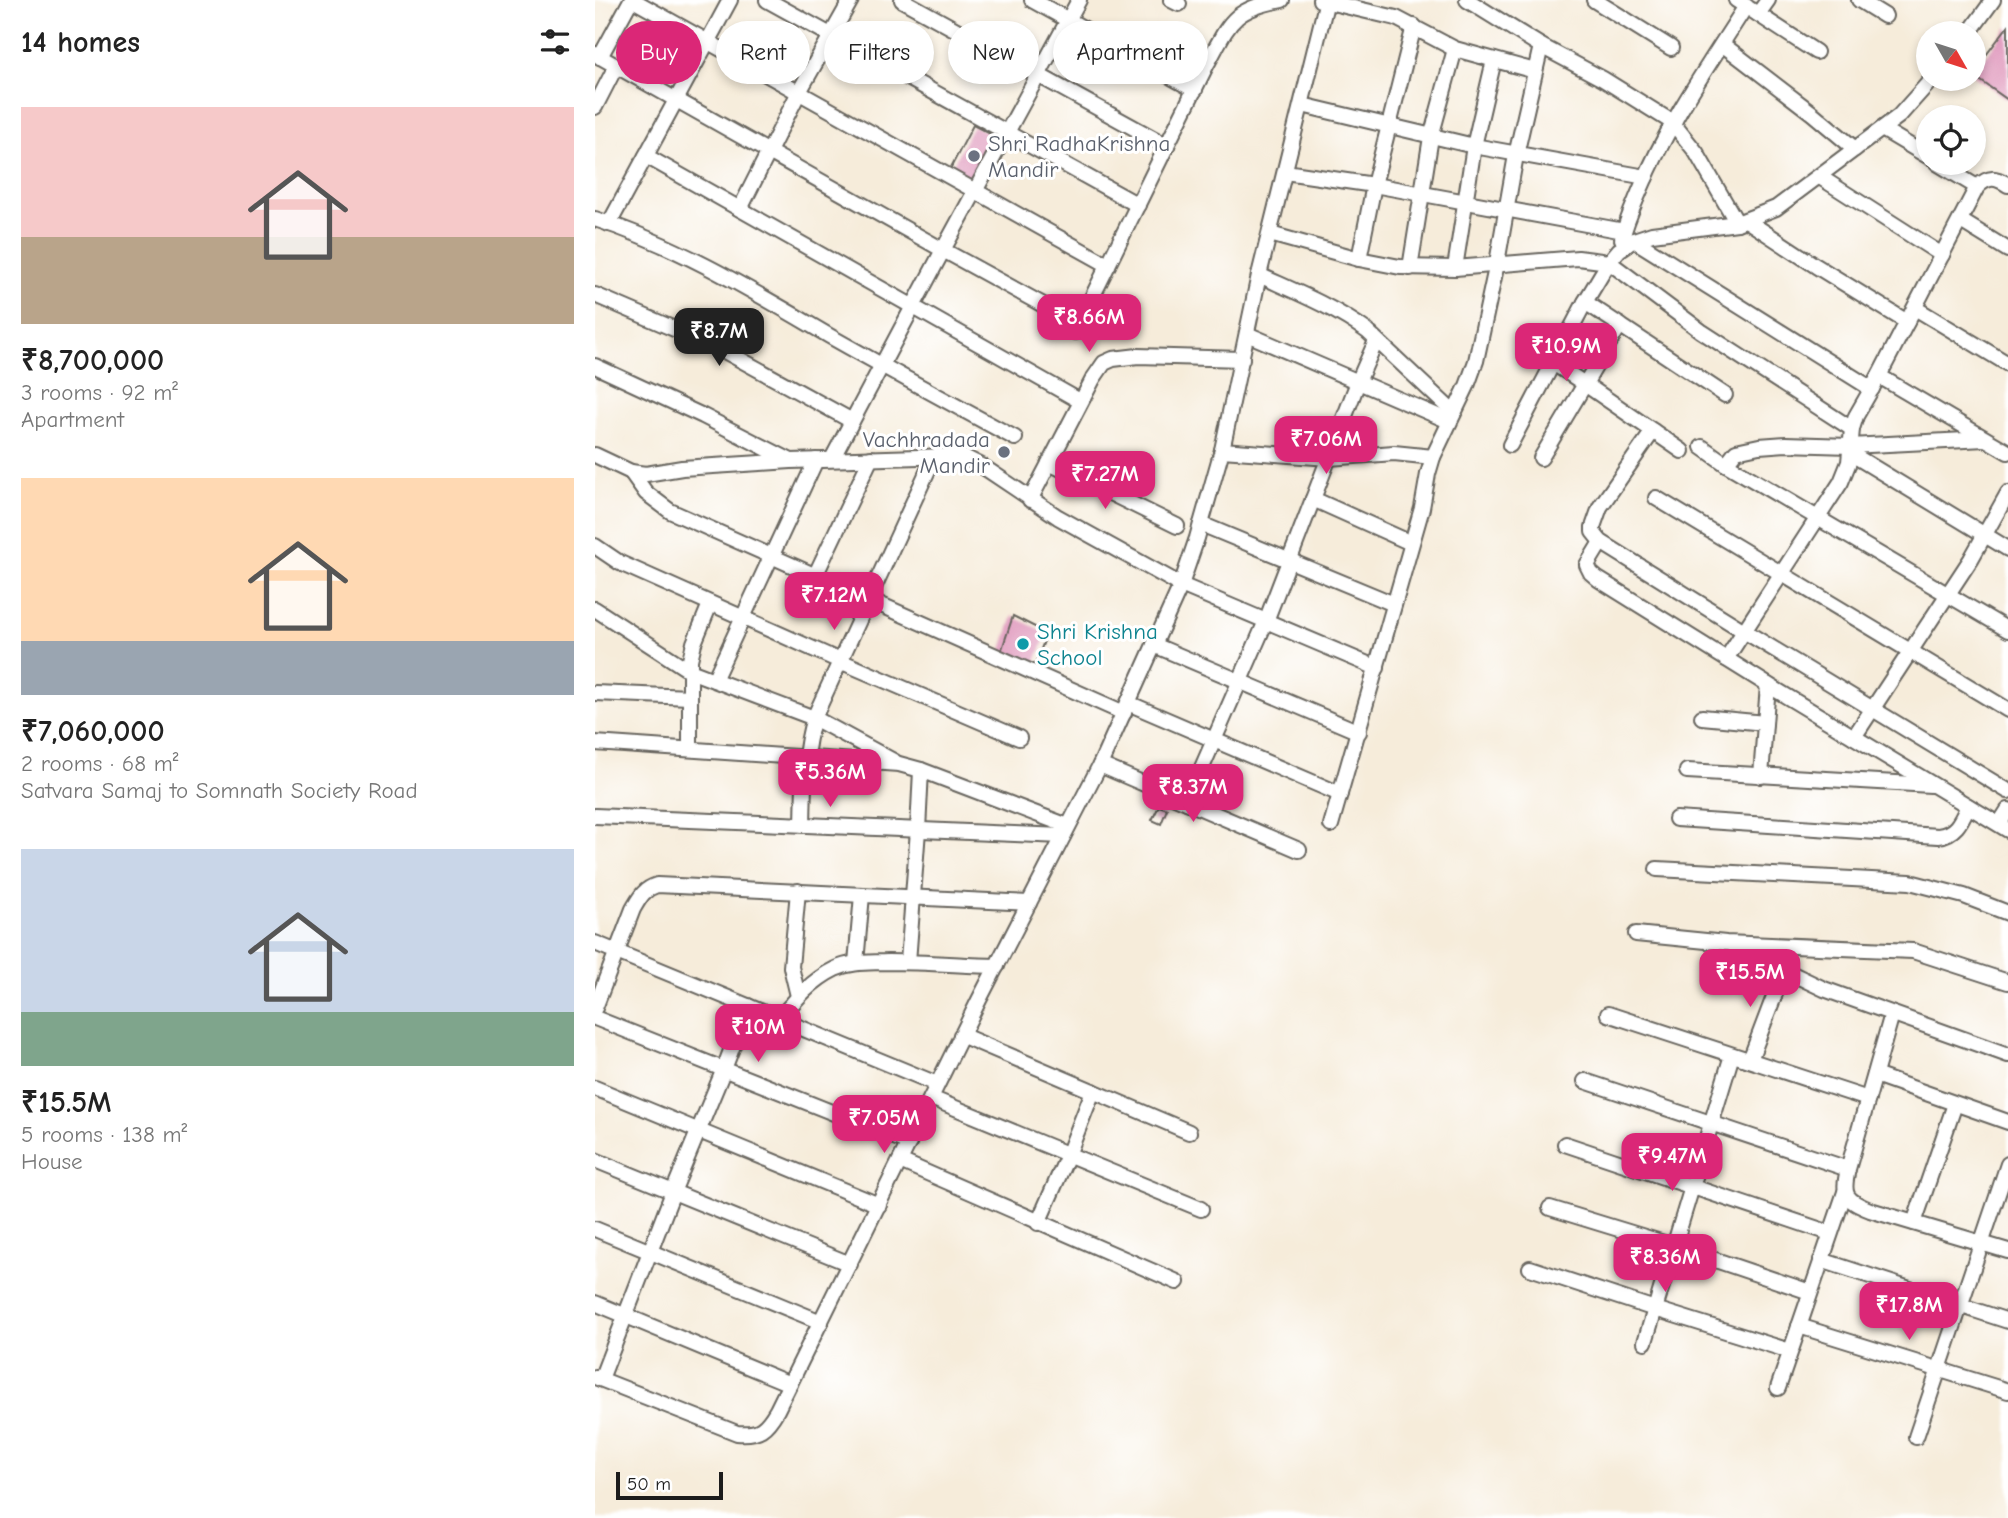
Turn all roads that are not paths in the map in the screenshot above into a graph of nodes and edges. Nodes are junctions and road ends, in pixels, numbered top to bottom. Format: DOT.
graph roads {
  1 [pos="632,0"];
  2 [pos="730,0"];
  3 [pos="767,0"];
  4 [pos="851,0"];
  5 [pos="902,0"];
  6 [pos="1032,0"];
  7 [pos="1079,0"];
  8 [pos="1282,0"];
  9 [pos="1320,0"];
  10 [pos="1327,0"];
  11 [pos="1467,0"];
  12 [pos="1594,0"];
  13 [pos="1768,0"];
  14 [pos="1859,0"];
  15 [pos="1993,0"];
  16 [pos="1747,7"];
  17 [pos="1885,16"];
  18 [pos="1068,20"];
  19 [pos="839,21"];
  20 [pos="1978,21"];
  21 [pos="948,25"];
  22 [pos="1414,26"];
  23 [pos="824,31"];
  24 [pos="708,41"];
  25 [pos="1722,44"];
  26 [pos="1541,46"];
  27 [pos="824,47"];
  28 [pos="1671,48"];
  29 [pos="1455,49"];
  30 [pos="1816,52"];
  31 [pos="598,55"];
  32 [pos="1494,60"];
  33 [pos="616,66"];
  34 [pos="1535,71"];
  35 [pos="1039,73"];
  36 [pos="1039,76"];
  37 [pos="647,84"];
  38 [pos="920,84"];
  39 [pos="1033,84"];
  40 [pos="1195,90"];
  41 [pos="1921,91"];
  42 [pos="799,92"];
  43 [pos="676,101"];
  44 [pos="1301,105"];
  45 [pos="595,107"];
  46 [pos="1672,122"];
  47 [pos="1389,126"];
  48 [pos="1882,129"];
  49 [pos="1007,132"];
  50 [pos="1431,136"];
  51 [pos="1167,146"];
  52 [pos="1474,146"];
  53 [pos="1855,149"];
  54 [pos="1916,149"];
  55 [pos="769,152"];
  56 [pos="1516,155"];
  57 [pos="646,156"];
  58 [pos="1285,172"];
  59 [pos="1957,175"];
  60 [pos="1646,177"];
  61 [pos="1820,177"];
  62 [pos="1374,185"];
  63 [pos="2008,185"];
  64 [pos="1977,187"];
  65 [pos="975,192"];
  66 [pos="1422,194"];
  67 [pos="1464,201"];
  68 [pos="1138,205"];
  69 [pos="740,209"];
  70 [pos="1506,209"];
  71 [pos="599,221"];
  72 [pos="1961,221"];
  73 [pos="1741,222"];
  74 [pos="1270,234"];
  75 [pos="1629,235"];
  76 [pos="943,250"];
  77 [pos="2008,250"];
  78 [pos="1942,255"];
  79 [pos="1359,259"];
  80 [pos="1609,261"];
  81 [pos="1497,263"];
  82 [pos="1108,265"];
  83 [pos="1410,268"];
  84 [pos="1455,268"];
  85 [pos="1259,275"];
  86 [pos="595,295"];
  87 [pos="1585,302"];
  88 [pos="912,307"];
  89 [pos="1915,308"];
  90 [pos="1067,318"];
  91 [pos="1907,322"];
  92 [pos="1620,326"];
  93 [pos="1076,332"];
  94 [pos="1247,334"];
  95 [pos="1376,341"];
  96 [pos="1242,359"];
  97 [pos="1553,363"];
  98 [pos="2008,364"];
  99 [pos="595,366"];
  100 [pos="881,366"];
  101 [pos="1358,382"];
  102 [pos="1875,383"];
  103 [pos="1585,384"];
  104 [pos="1725,395"];
  105 [pos="1080,401"];
  106 [pos="1451,417"];
  107 [pos="852,421"];
  108 [pos="1852,429"];
  109 [pos="1653,431"];
  110 [pos="1015,438"];
  111 [pos="1986,439"];
  112 [pos="1510,445"];
  113 [pos="1702,447"];
  114 [pos="1850,449"];
  115 [pos="1222,450"];
  116 [pos="1682,451"];
  117 [pos="2008,452"];
  118 [pos="595,456"];
  119 [pos="933,457"];
  120 [pos="1433,457"];
  121 [pos="871,458"];
  122 [pos="1329,458"];
  123 [pos="1541,458"];
  124 [pos="832,459"];
  125 [pos="816,460"];
  126 [pos="790,461"];
  127 [pos="1049,463"];
  128 [pos="1726,464"];
  129 [pos="631,472"];
  130 [pos="2008,494"];
  131 [pos="1655,498"];
  132 [pos="1313,499"];
  133 [pos="1030,500"];
  134 [pos="1818,518"];
  135 [pos="1201,524"];
  136 [pos="1177,526"];
  137 [pos="1985,535"];
  138 [pos="1601,542"];
  139 [pos="1412,543"];
  140 [pos="595,546"];
  141 [pos="2008,549"];
  142 [pos="771,556"];
  143 [pos="1290,561"];
  144 [pos="1781,573"];
  145 [pos="815,576"];
  146 [pos="1181,585"];
  147 [pos="1948,594"];
  148 [pos="868,600"];
  149 [pos="710,604"];
  150 [pos="1394,604"];
  151 [pos="595,609"];
  152 [pos="743,618"];
  153 [pos="1266,621"];
  154 [pos="1744,631"];
  155 [pos="2008,631"];
  156 [pos="1154,645"];
  157 [pos="1910,651"];
  158 [pos="1726,659"];
  159 [pos="840,661"];
  160 [pos="1377,668"];
  161 [pos="690,671"];
  162 [pos="714,680"];
  163 [pos="1240,682"];
  164 [pos="1768,685"];
  165 [pos="595,693"];
  166 [pos="690,698"];
  167 [pos="1126,708"];
  168 [pos="1873,710"];
  169 [pos="2008,710"];
  170 [pos="1702,717"];
  171 [pos="814,718"];
  172 [pos="1765,723"];
  173 [pos="1359,732"];
  174 [pos="1854,737"];
  175 [pos="1020,738"];
  176 [pos="1214,740"];
  177 [pos="595,743"];
  178 [pos="690,749"];
  179 [pos="805,758"];
  180 [pos="899,764"];
  181 [pos="1100,765"];
  182 [pos="921,770"];
  183 [pos="1687,771"];
  184 [pos="1761,776"];
  185 [pos="1933,785"];
  186 [pos="2008,791"];
  187 [pos="1341,794"];
  188 [pos="1187,802"];
  189 [pos="1968,806"];
  190 [pos="2008,810"];
  191 [pos="595,816"];
  192 [pos="1676,819"];
  193 [pos="803,825"];
  194 [pos="1331,825"];
  195 [pos="2003,827"];
  196 [pos="918,830"];
  197 [pos="1066,831"];
  198 [pos="1299,850"];
  199 [pos="1657,869"];
  200 [pos="798,891"];
  201 [pos="862,895"];
  202 [pos="912,897"];
  203 [pos="1030,903"];
  204 [pos="2008,913"];
  205 [pos="1636,934"];
  206 [pos="595,943"];
  207 [pos="1726,943"];
  208 [pos="615,952"];
  209 [pos="908,962"];
  210 [pos="856,963"];
  211 [pos="997,966"];
  212 [pos="1784,970"];
  213 [pos="2008,982"];
  214 [pos="798,996"];
  215 [pos="748,1006"];
  216 [pos="595,1007"];
  217 [pos="1608,1014"];
  218 [pos="1892,1014"];
  219 [pos="595,1018"];
  220 [pos="779,1019"];
  221 [pos="961,1035"];
  222 [pos="1732,1055"];
  223 [pos="2008,1055"];
  224 [pos="1750,1060"];
  225 [pos="724,1069"];
  226 [pos="1875,1076"];
  227 [pos="1585,1081"];
  228 [pos="937,1084"];
  229 [pos="595,1088"];
  230 [pos="1093,1091"];
  231 [pos="930,1098"];
  232 [pos="1868,1099"];
  233 [pos="1955,1104"];
  234 [pos="2007,1120"];
  235 [pos="1711,1123"];
  236 [pos="698,1130"];
  237 [pos="1189,1132"];
  238 [pos="909,1143"];
  239 [pos="1565,1144"];
  240 [pos="1068,1154"];
  241 [pos="595,1160"];
  242 [pos="900,1161"];
  243 [pos="2008,1164"];
  244 [pos="1848,1169"];
  245 [pos="1692,1188"];
  246 [pos="673,1192"];
  247 [pos="1845,1192"];
  248 [pos="879,1205"];
  249 [pos="1550,1208"];
  250 [pos="1201,1209"];
  251 [pos="1038,1223"];
  252 [pos="1914,1223"];
  253 [pos="595,1229"];
  254 [pos="1830,1233"];
  255 [pos="1981,1242"];
  256 [pos="1674,1246"];
  257 [pos="2008,1251"];
  258 [pos="650,1252"];
  259 [pos="1821,1260"];
  260 [pos="849,1264"];
  261 [pos="1530,1268"];
  262 [pos="1177,1282"];
  263 [pos="1810,1292"];
  264 [pos="595,1303"];
  265 [pos="1961,1306"];
  266 [pos="1654,1310"];
  267 [pos="626,1315"];
  268 [pos="2008,1321"];
  269 [pos="821,1322"];
  270 [pos="1799,1326"];
  271 [pos="1645,1342"];
  272 [pos="1790,1351"];
  273 [pos="1939,1369"];
  274 [pos="598,1378"];
  275 [pos="790,1384"];
  276 [pos="1778,1388"];
  277 [pos="2008,1391"];
  278 [pos="1916,1437"];
  1 -- 24 [label="street"];
  1 -- 31 [label="street"];
  2 -- 24 [label="street"];
  3 -- 23 [label="street"];
  4 -- 19 [label="street"];
  5 -- 21 [label="street"];
  6 -- 18 [label="street"];
  7 -- 18 [label="street"];
  8 -- 40 [label="street"];
  9 -- 10 [label="street"];
  10 -- 22 [label="street"];
  10 -- 44 [label="street"];
  11 -- 26 [label="street"];
  12 -- 28 [label="street"];
  13 -- 16 [label="street"];
  14 -- 17 [label="street"];
  15 -- 20 [label="street"];
  16 -- 25 [label="street"];
  16 -- 30 [label="street"];
  18 -- 35 [label="street"];
  18 -- 40 [label="street"];
  22 -- 29 [label="street"];
  22 -- 47 [label="street"];
  24 -- 42 [label="street"];
  24 -- 43 [label="street"];
  25 -- 46 [label="street"];
  25 -- 53 [label="street"];
  26 -- 34 [label="street"];
  26 -- 46 [label="street"];
  27 -- 42 [label="street"];
  29 -- 32 [label="street"];
  29 -- 50 [label="street"];
  31 -- 33 [label="street"];
  32 -- 34 [label="street"];
  32 -- 52 [label="street"];
  33 -- 45 [label="street"];
  34 -- 56 [label="street"];
  36 -- 51 [label="street"];
  37 -- 43 [label="street"];
  38 -- 49 [label="street"];
  39 -- 49 [label="street"];
  40 -- 51 [label="street"];
  41 -- 48 [label="street"];
  42 -- 55 [label="street"];
  42 -- 65 [label="street"];
  43 -- 55 [label="street"];
  43 -- 57 [label="street"];
  44 -- 47 [label="street"];
  44 -- 58 [label="street"];
  46 -- 60 [label="street"];
  46 -- 73 [label="street"];
  47 -- 50 [label="street"];
  47 -- 62 [label="street"];
  48 -- 53 [label="street"];
  48 -- 54 [label="street"];
  49 -- 65 [label="street"];
  49 -- 68 [label="street"];
  50 -- 52 [label="street"];
  50 -- 66 [label="street"];
  51 -- 68 [label="street"];
  52 -- 56 [label="street"];
  52 -- 67 [label="street"];
  53 -- 61 [label="street"];
  55 -- 69 [label="street"];
  55 -- 76 [label="street"];
  56 -- 60 [label="street"];
  56 -- 70 [label="street"];
  57 -- 69 [label="street"];
  57 -- 71 [label="street"];
  58 -- 62 [label="street"];
  58 -- 74 [label="street"];
  59 -- 64 [label="street"];
  60 -- 75 [label="street"];
  61 -- 73 [label="street"];
  61 -- 78 [label="street"];
  62 -- 66 [label="street"];
  62 -- 79 [label="street"];
  63 -- 64 [label="street"];
  64 -- 72 [label="street"];
  65 -- 76 [label="street"];
  65 -- 82 [label="street"];
  66 -- 67 [label="street"];
  66 -- 83 [label="street"];
  67 -- 70 [label="street"];
  67 -- 84 [label="street"];
  68 -- 82 [label="street"];
  69 -- 88 [label="street"];
  70 -- 75 [label="street"];
  70 -- 81 [label="street"];
  71 -- 100 [label="street"];
  72 -- 77 [label="street"];
  72 -- 78 [label="street"];
  73 -- 75 [label="street"];
  73 -- 91 [label="street"];
  74 -- 79 [label="street"];
  74 -- 85 [label="street"];
  75 -- 80 [label="street"];
  75 -- 102 [label="street"];
  76 -- 88 [label="street"];
  76 -- 90 [label="street"];
  78 -- 89 [label="street"];
  79 -- 83 [label="street"];
  80 -- 81 [label="street"];
  80 -- 87 [label="street"];
  80 -- 108 [label="street"];
  81 -- 84 [label="street"];
  81 -- 106 [label="street"];
  82 -- 93 [label="street"];
  83 -- 84 [label="street"];
  85 -- 94 [label="street"];
  85 -- 95 [label="street"];
  86 -- 107 [label="street"];
  87 -- 92 [label="street"];
  87 -- 97 [label="street"];
  88 -- 100 [label="street"];
  88 -- 105 [label="street"];
  89 -- 91 [label="street"];
  89 -- 98 [label="street"];
  91 -- 102 [label="street"];
  92 -- 103 [label="street"];
  92 -- 104 [label="street"];
  94 -- 96 [label="street"];
  94 -- 101 [label="street"];
  95 -- 101 [label="street"];
  95 -- 106 [label="street"];
  96 -- 105 [label="street"];
  96 -- 115 [label="street"];
  97 -- 103 [label="street"];
  97 -- 112 [label="street"];
  99 -- 126 [label="street"];
  100 -- 107 [label="street"];
  100 -- 110 [label="street"];
  101 -- 106 [label="street"];
  101 -- 122 [label="street"];
  102 -- 108 [label="street"];
  102 -- 111 [label="street"];
  103 -- 109 [label="street"];
  103 -- 123 [label="street"];
  105 -- 127 [label="street"];
  106 -- 120 [label="street"];
  107 -- 124 [label="street"];
  108 -- 114 [label="street"];
  109 -- 116 [label="street"];
  109 -- 138 [label="street"];
  111 -- 114 [label="street"];
  111 -- 117 [label="street"];
  113 -- 128 [label="street"];
  114 -- 128 [label="street"];
  114 -- 134 [label="street"];
  114 -- 137 [label="street"];
  115 -- 122 [label="street"];
  115 -- 135 [label="street"];
  118 -- 129 [label="street"];
  119 -- 121 [label="street"];
  119 -- 133 [label="street"];
  119 -- 148 [label="street"];
  120 -- 122 [label="street"];
  120 -- 139 [label="street"];
  121 -- 124 [label="street"];
  121 -- 145 [label="street"];
  122 -- 132 [label="street"];
  124 -- 125 [label="street"];
  125 -- 126 [label="street"];
  125 -- 142 [label="street"];
  126 -- 129 [label="street"];
  127 -- 133 [label="street"];
  127 -- 136 [label="street"];
  128 -- 134 [label="street"];
  129 -- 142 [label="street"];
  130 -- 137 [label="street"];
  131 -- 144 [label="street"];
  132 -- 139 [label="street"];
  132 -- 143 [label="street"];
  133 -- 146 [label="street"];
  134 -- 144 [label="street"];
  134 -- 147 [label="street"];
  135 -- 143 [label="street"];
  135 -- 146 [label="street"];
  137 -- 141 [label="street"];
  137 -- 147 [label="street"];
  138 -- 154 [label="street"];
  138 -- 158 [label="street"];
  139 -- 150 [label="street"];
  140 -- 149 [label="street"];
  142 -- 145 [label="street"];
  142 -- 152 [label="street"];
  143 -- 150 [label="street"];
  143 -- 153 [label="street"];
  144 -- 154 [label="street"];
  144 -- 157 [label="street"];
  145 -- 148 [label="street"];
  146 -- 153 [label="street"];
  146 -- 156 [label="street"];
  147 -- 155 [label="street"];
  147 -- 157 [label="street"];
  148 -- 159 [label="street"];
  148 -- 167 [label="street"];
  149 -- 152 [label="street"];
  149 -- 161 [label="street"];
  150 -- 160 [label="street"];
  151 -- 161 [label="street"];
  152 -- 159 [label="street"];
  152 -- 162 [label="street"];
  153 -- 160 [label="street"];
  153 -- 163 [label="street"];
  154 -- 158 [label="street"];
  154 -- 168 [label="street"];
  156 -- 163 [label="street"];
  156 -- 167 [label="street"];
  157 -- 168 [label="street"];
  157 -- 169 [label="street"];
  158 -- 164 [label="street"];
  159 -- 171 [label="street"];
  159 -- 175 [label="street"];
  160 -- 173 [label="street"];
  161 -- 162 [label="street"];
  161 -- 166 [label="street"];
  162 -- 171 [label="street"];
  163 -- 173 [label="street"];
  163 -- 176 [label="street"];
  164 -- 172 [label="street"];
  164 -- 174 [label="street"];
  165 -- 166 [label="street"];
  166 -- 178 [label="street"];
  167 -- 176 [label="street"];
  167 -- 181 [label="street"];
  168 -- 174 [label="street"];
  168 -- 186 [label="street"];
  170 -- 172 [label="street"];
  171 -- 179 [label="street"];
  171 -- 180 [label="street"];
  172 -- 184 [label="street"];
  173 -- 187 [label="street"];
  174 -- 185 [label="street"];
  176 -- 187 [label="street"];
  176 -- 188 [label="street"];
  177 -- 178 [label="street"];
  178 -- 179 [label="street"];
  179 -- 180 [label="street"];
  179 -- 193 [label="street"];
  180 -- 182 [label="street"];
  181 -- 188 [label="street"];
  181 -- 197 [label="street"];
  182 -- 196 [label="street"];
  182 -- 197 [label="street"];
  183 -- 184 [label="street"];
  184 -- 185 [label="street"];
  185 -- 189 [label="street"];
  187 -- 194 [label="street"];
  188 -- 198 [label="street"];
  189 -- 192 [label="street"];
  189 -- 195 [label="street"];
  190 -- 195 [label="street"];
  191 -- 193 [label="street"];
  193 -- 196 [label="street"];
  196 -- 197 [label="street"];
  196 -- 202 [label="street"];
  197 -- 203 [label="street"];
  199 -- 204 [label="street"];
  200 -- 201 [label="street"];
  200 -- 208 [label="street"];
  200 -- 214 [label="street"];
  201 -- 202 [label="street"];
  201 -- 210 [label="street"];
  202 -- 203 [label="street"];
  202 -- 209 [label="street"];
  203 -- 211 [label="street"];
  205 -- 207 [label="street"];
  206 -- 208 [label="street"];
  207 -- 212 [label="street"];
  207 -- 213 [label="street"];
  208 -- 215 [label="street"];
  208 -- 216 [label="street"];
  209 -- 210 [label="street"];
  209 -- 211 [label="street"];
  210 -- 214 [label="street"];
  211 -- 221 [label="street"];
  212 -- 218 [label="street"];
  212 -- 224 [label="street"];
  214 -- 220 [label="street"];
  215 -- 220 [label="street"];
  215 -- 225 [label="street"];
  217 -- 222 [label="street"];
  218 -- 223 [label="street"];
  218 -- 226 [label="street"];
  219 -- 225 [label="street"];
  220 -- 228 [label="street"];
  221 -- 228 [label="street"];
  221 -- 230 [label="street"];
  222 -- 224 [label="street"];
  222 -- 235 [label="street"];
  224 -- 232 [label="street"];
  225 -- 236 [label="street"];
  225 -- 238 [label="street"];
  226 -- 232 [label="street"];
  226 -- 233 [label="street"];
  227 -- 235 [label="street"];
  228 -- 231 [label="street"];
  229 -- 236 [label="street"];
  230 -- 237 [label="street"];
  230 -- 240 [label="street"];
  231 -- 238 [label="street"];
  231 -- 240 [label="street"];
  232 -- 244 [label="street"];
  233 -- 234 [label="street"];
  233 -- 252 [label="street"];
  235 -- 244 [label="street"];
  235 -- 245 [label="street"];
  236 -- 246 [label="street"];
  236 -- 248 [label="street"];
  238 -- 242 [label="street"];
  239 -- 245 [label="street"];
  240 -- 250 [label="street"];
  240 -- 251 [label="street"];
  241 -- 246 [label="street"];
  242 -- 248 [label="street"];
  242 -- 251 [label="street"];
  243 -- 255 [label="street"];
  244 -- 247 [label="street"];
  245 -- 254 [label="street"];
  245 -- 256 [label="street"];
  246 -- 258 [label="street"];
  246 -- 260 [label="street"];
  247 -- 252 [label="street"];
  247 -- 254 [label="street"];
  248 -- 260 [label="street"];
  249 -- 256 [label="street"];
  251 -- 262 [label="street"];
  252 -- 255 [label="street"];
  253 -- 258 [label="street"];
  254 -- 259 [label="street"];
  255 -- 257 [label="street"];
  255 -- 265 [label="street"];
  256 -- 263 [label="street"];
  256 -- 266 [label="street"];
  258 -- 267 [label="street"];
  258 -- 269 [label="street"];
  259 -- 263 [label="street"];
  259 -- 265 [label="street"];
  260 -- 269 [label="street"];
  261 -- 266 [label="street"];
  263 -- 270 [label="street"];
  264 -- 267 [label="street"];
  265 -- 268 [label="street"];
  265 -- 273 [label="street"];
  266 -- 271 [label="street"];
  266 -- 272 [label="street"];
  267 -- 274 [label="street"];
  267 -- 275 [label="street"];
  269 -- 275 [label="street"];
  270 -- 272 [label="street"];
  270 -- 273 [label="street"];
  272 -- 276 [label="street"];
  273 -- 277 [label="street"];
  273 -- 278 [label="street"];
  274 -- 275 [label="street"];
}
